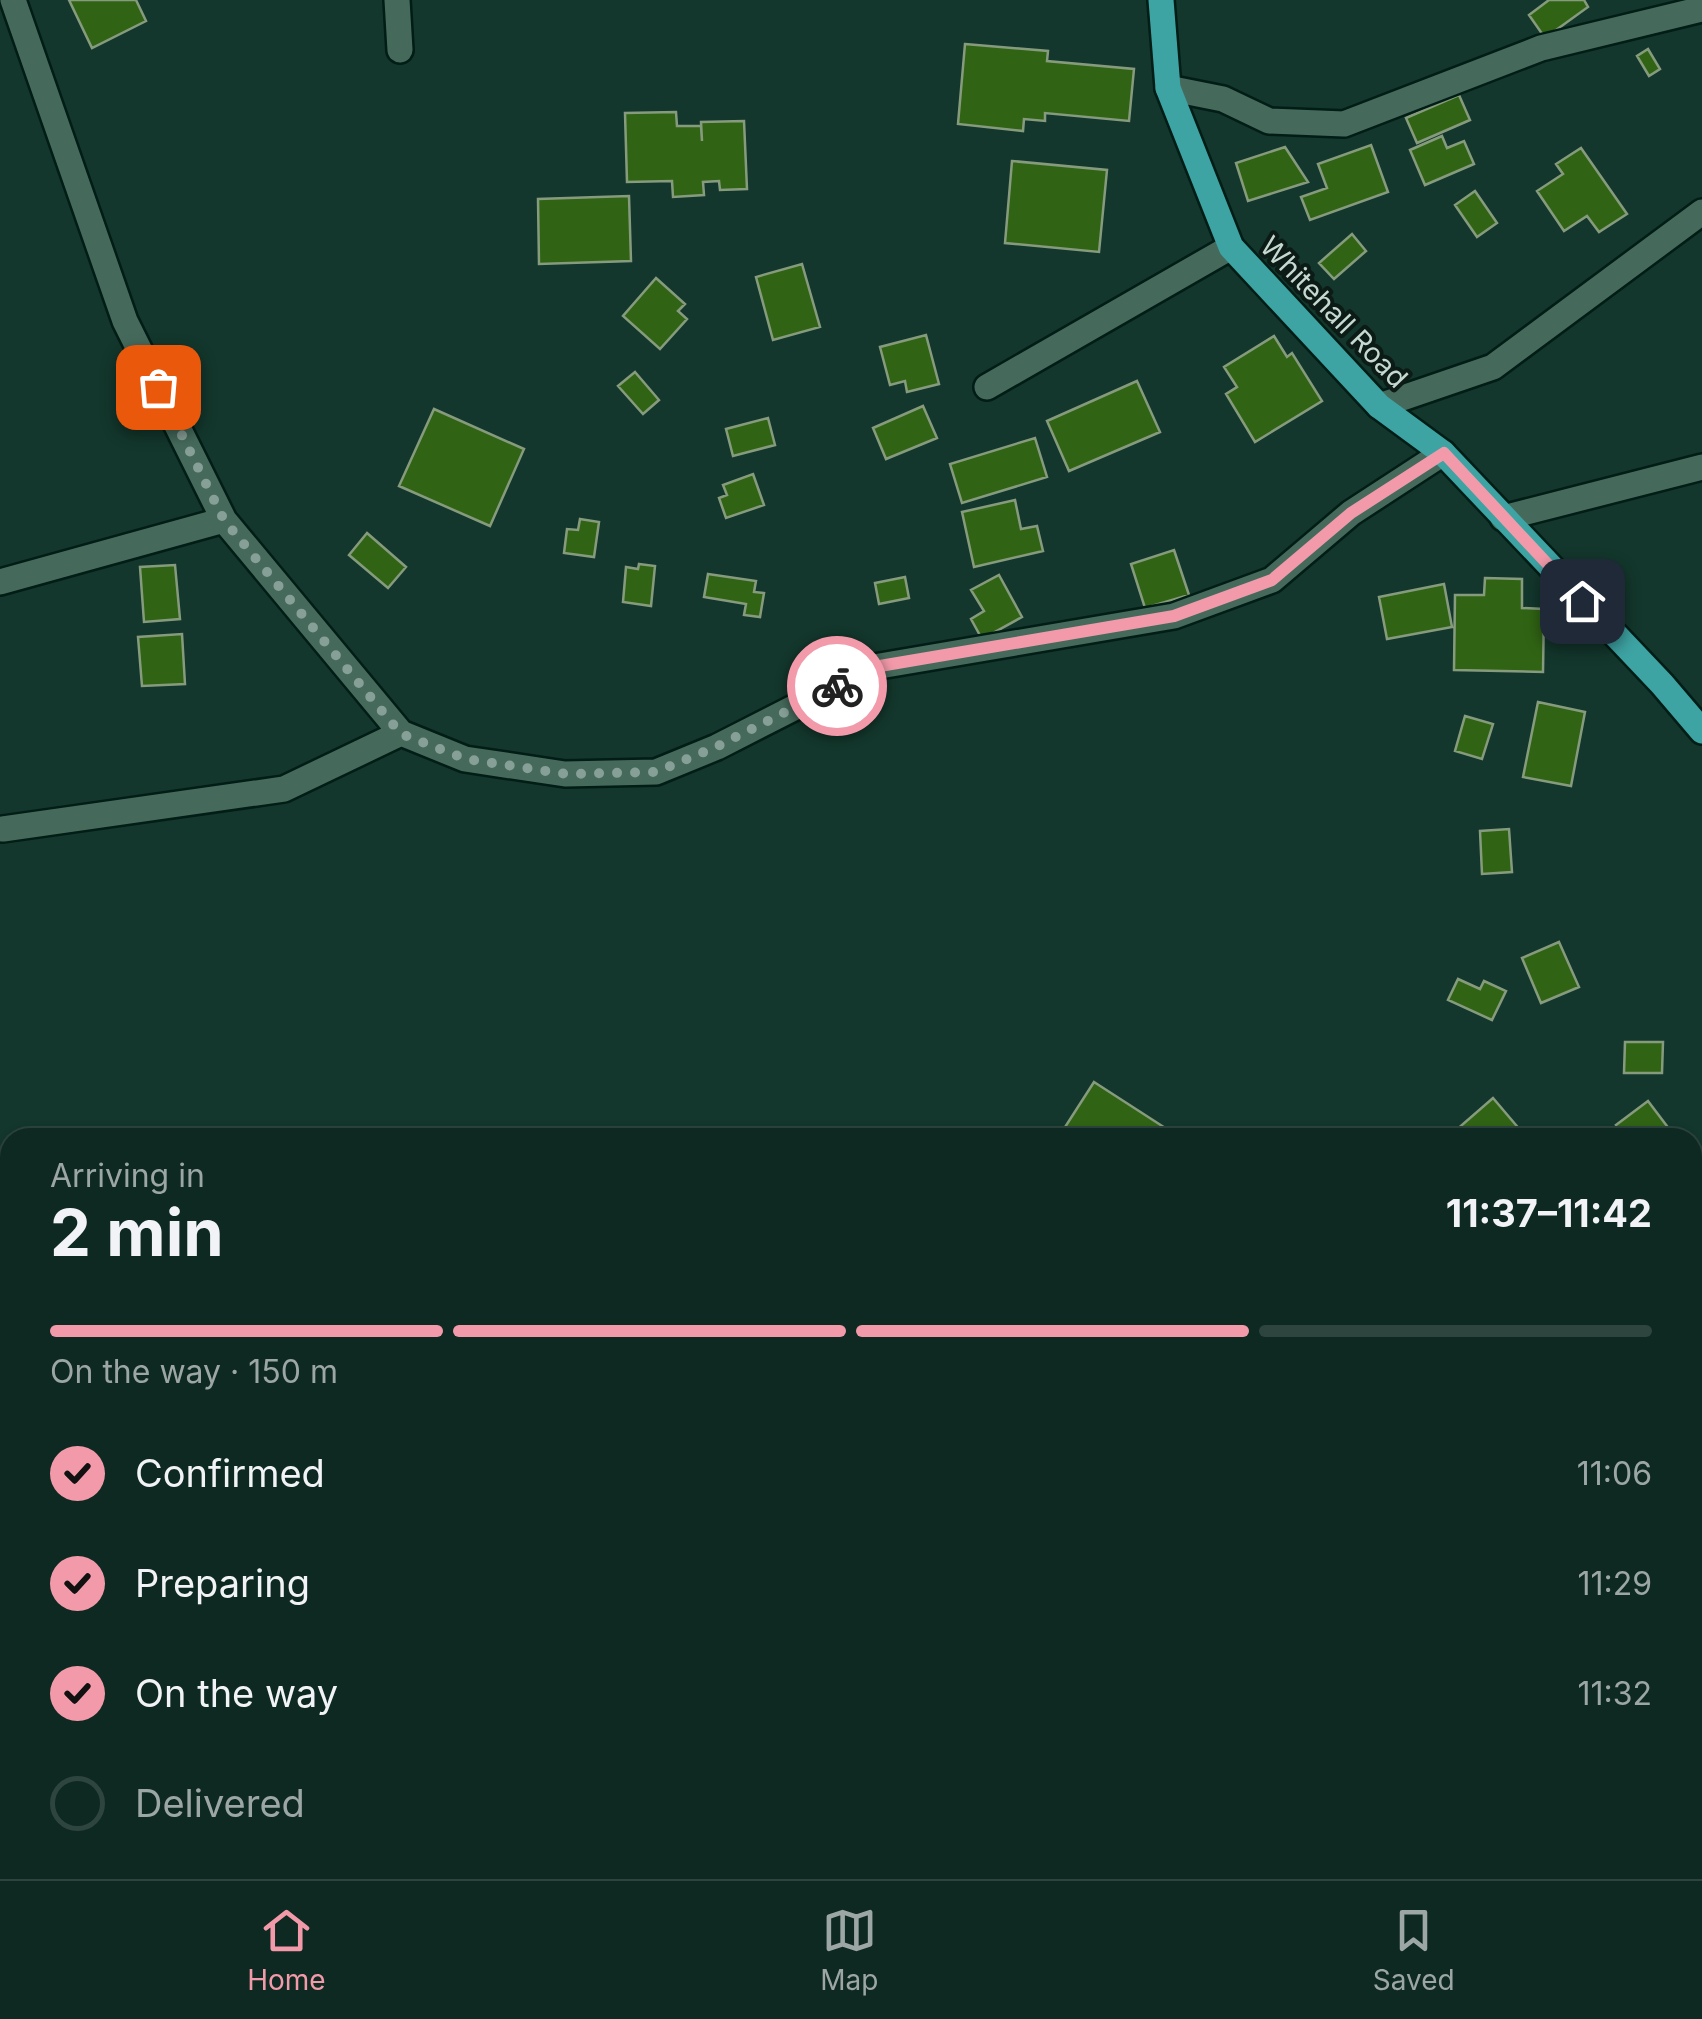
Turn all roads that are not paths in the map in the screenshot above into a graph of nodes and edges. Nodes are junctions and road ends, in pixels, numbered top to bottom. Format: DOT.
graph roads {
  1 [pos="13,0"];
  2 [pos="397,0"];
  3 [pos="1161,0"];
  4 [pos="1702,8"];
  5 [pos="400,50"];
  6 [pos="1168,88"];
  7 [pos="1702,212"];
  8 [pos="1230,247"];
  9 [pos="988,387"];
  10 [pos="1379,406"];
  11 [pos="1444,453"];
  12 [pos="1702,467"];
  13 [pos="1503,518"];
  14 [pos="224,520"];
  15 [pos="0,582"];
  16 [pos="1702,730"];
  17 [pos="401,734"];
  18 [pos="3,829"];
  1 -- 14 [label="street"];
  2 -- 5 [label="street"];
  3 -- 6 [label="main road, Whitehall Road"];
  4 -- 6 [label="street"];
  6 -- 8 [label="main road, Whitehall Road"];
  7 -- 10 [label="street"];
  8 -- 9 [label="street"];
  8 -- 10 [label="main road, Whitehall Road"];
  10 -- 11 [label="main road, Whitehall Road"];
  11 -- 13 [label="main road, Whitehall Road"];
  11 -- 17 [label="street"];
  12 -- 13 [label="street"];
  13 -- 16 [label="main road, Whitehall Road"];
  14 -- 15 [label="street"];
  14 -- 17 [label="street"];
  17 -- 18 [label="street"];
}
